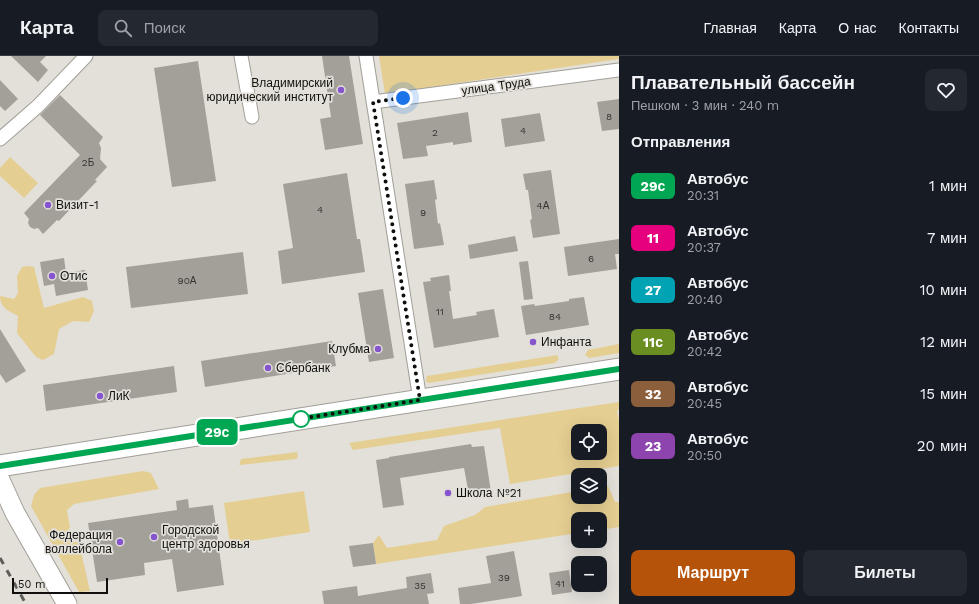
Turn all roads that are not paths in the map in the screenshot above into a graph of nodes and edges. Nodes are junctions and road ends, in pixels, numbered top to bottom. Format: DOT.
graph roads {
  1 [pos="86,56"];
  2 [pos="242,56"];
  3 [pos="366,56"];
  4 [pos="619,70"];
  5 [pos="373,102"];
  6 [pos="252,117"];
  7 [pos="0,139"];
  8 [pos="619,369"];
  9 [pos="420,400"];
  10 [pos="0,466"];
  11 [pos="0,480"];
  12 [pos="67,604"];
  1 -- 7 [label="street"];
  2 -- 6 [label="street"];
  3 -- 5 [label="street"];
  4 -- 5 [label="street, улица Труда"];
  5 -- 9 [label="street"];
  8 -- 9 [label="main road"];
  9 -- 10 [label="main road"];
  11 -- 12 [label="main road"];
}
